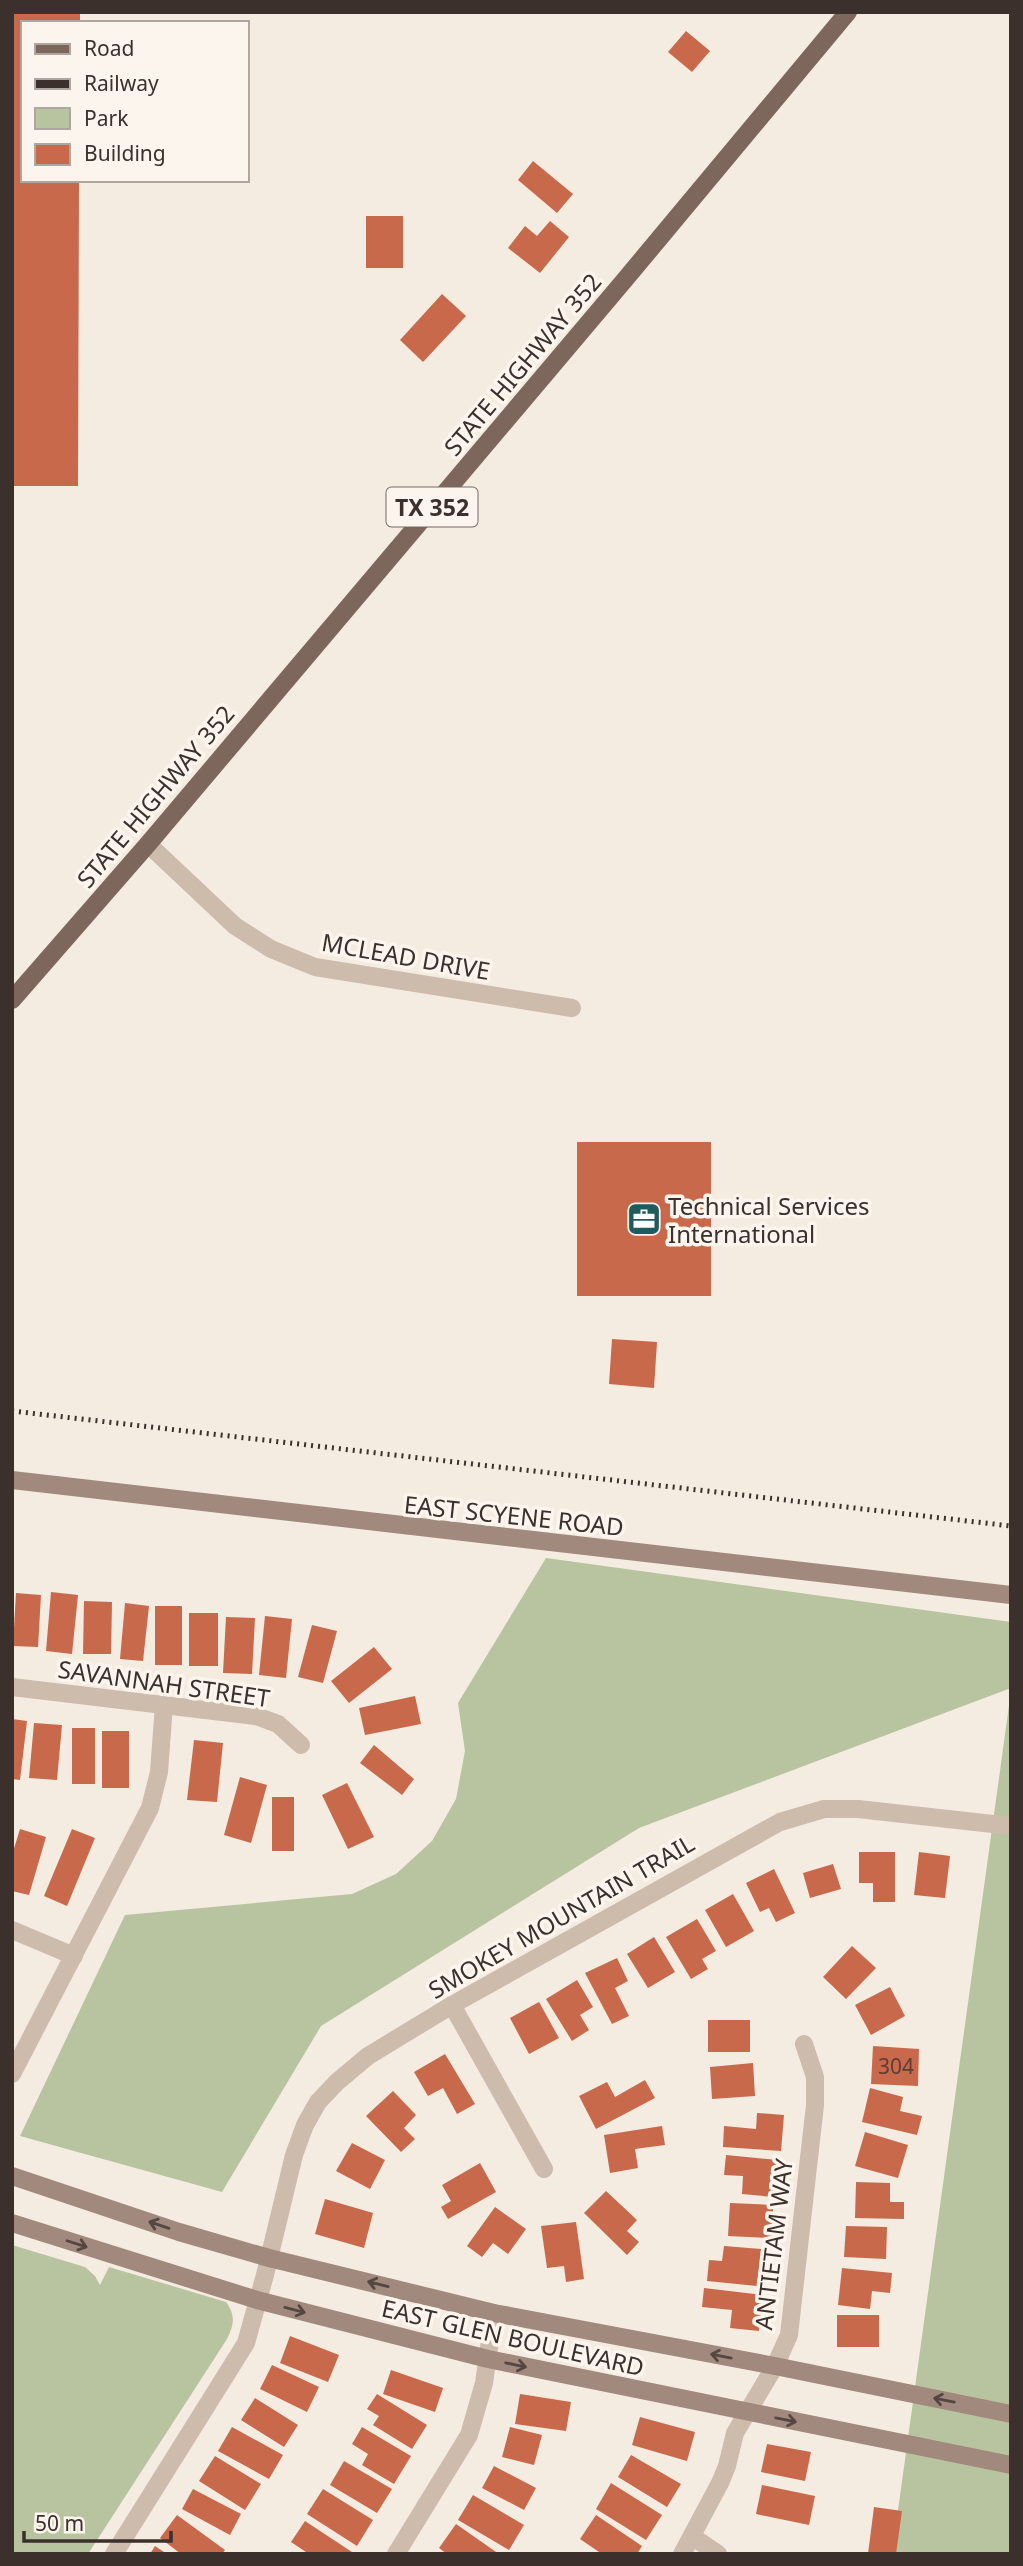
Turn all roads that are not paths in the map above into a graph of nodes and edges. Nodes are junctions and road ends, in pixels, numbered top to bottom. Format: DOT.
graph roads {
  1 [pos="848,12"];
  2 [pos="148,844"];
  3 [pos="12,1000"];
  4 [pos="572,1008"];
  5 [pos="12,1480"];
  6 [pos="1011,1595"];
  7 [pos="12,1687"];
  8 [pos="164,1705"];
  9 [pos="301,1745"];
  10 [pos="1011,1826"];
  11 [pos="12,1930"];
  12 [pos="74,1955"];
  13 [pos="452,2005"];
  14 [pos="804,2044"];
  15 [pos="12,2074"];
  16 [pos="544,2169"];
  17 [pos="12,2176"];
  18 [pos="12,2223"];
  19 [pos="269,2258"];
  20 [pos="257,2300"];
  21 [pos="494,2313"];
  22 [pos="488,2359"];
  23 [pos="775,2366"];
  24 [pos="746,2413"];
  25 [pos="1011,2414"];
  26 [pos="1011,2465"];
  27 [pos="693,2537"];
  28 [pos="114,2554"];
  29 [pos="396,2554"];
  30 [pos="682,2554"];
  31 [pos="718,2554"];
  1 -- 2 [label="main road, STATE HIGHWAY 352 / TX 352"];
  2 -- 3 [label="main road, STATE HIGHWAY 352 / TX 352"];
  2 -- 4 [label="street, MCLEAD DRIVE"];
  5 -- 6 [label="main road, EAST SCYENE ROAD"];
  7 -- 8 [label="street, SAVANNAH STREET"];
  8 -- 9 [label="street, SAVANNAH STREET"];
  8 -- 12 [label="street"];
  10 -- 13 [label="street, SMOKEY MOUNTAIN TRAIL"];
  11 -- 12 [label="street"];
  12 -- 15 [label="street"];
  13 -- 16 [label="street"];
  13 -- 19 [label="street, SMOKEY MOUNTAIN TRAIL"];
  14 -- 23 [label="street, ANTIETAM WAY"];
  19 -- 17 [label="main road, EAST GLEN BOULEVARD, one-way"];
  18 -- 20 [label="main road, EAST GLEN BOULEVARD, one-way"];
  19 -- 20 [label="street, SMOKEY MOUNTAIN TRAIL"];
  21 -- 19 [label="main road, EAST GLEN BOULEVARD, one-way"];
  20 -- 22 [label="main road, EAST GLEN BOULEVARD, one-way"];
  20 -- 28 [label="street, SMOKEY MOUNTAIN TRAIL"];
  21 -- 22 [label="street"];
  23 -- 21 [label="main road, EAST GLEN BOULEVARD, one-way"];
  22 -- 24 [label="main road, EAST GLEN BOULEVARD, one-way"];
  22 -- 29 [label="street"];
  23 -- 24 [label="street, ANTIETAM WAY"];
  25 -- 23 [label="main road, EAST GLEN BOULEVARD, one-way"];
  24 -- 26 [label="main road, EAST GLEN BOULEVARD, one-way"];
  24 -- 27 [label="street, ANTIETAM WAY"];
  27 -- 30 [label="street, ANTIETAM WAY"];
  27 -- 31 [label="street"];
}
